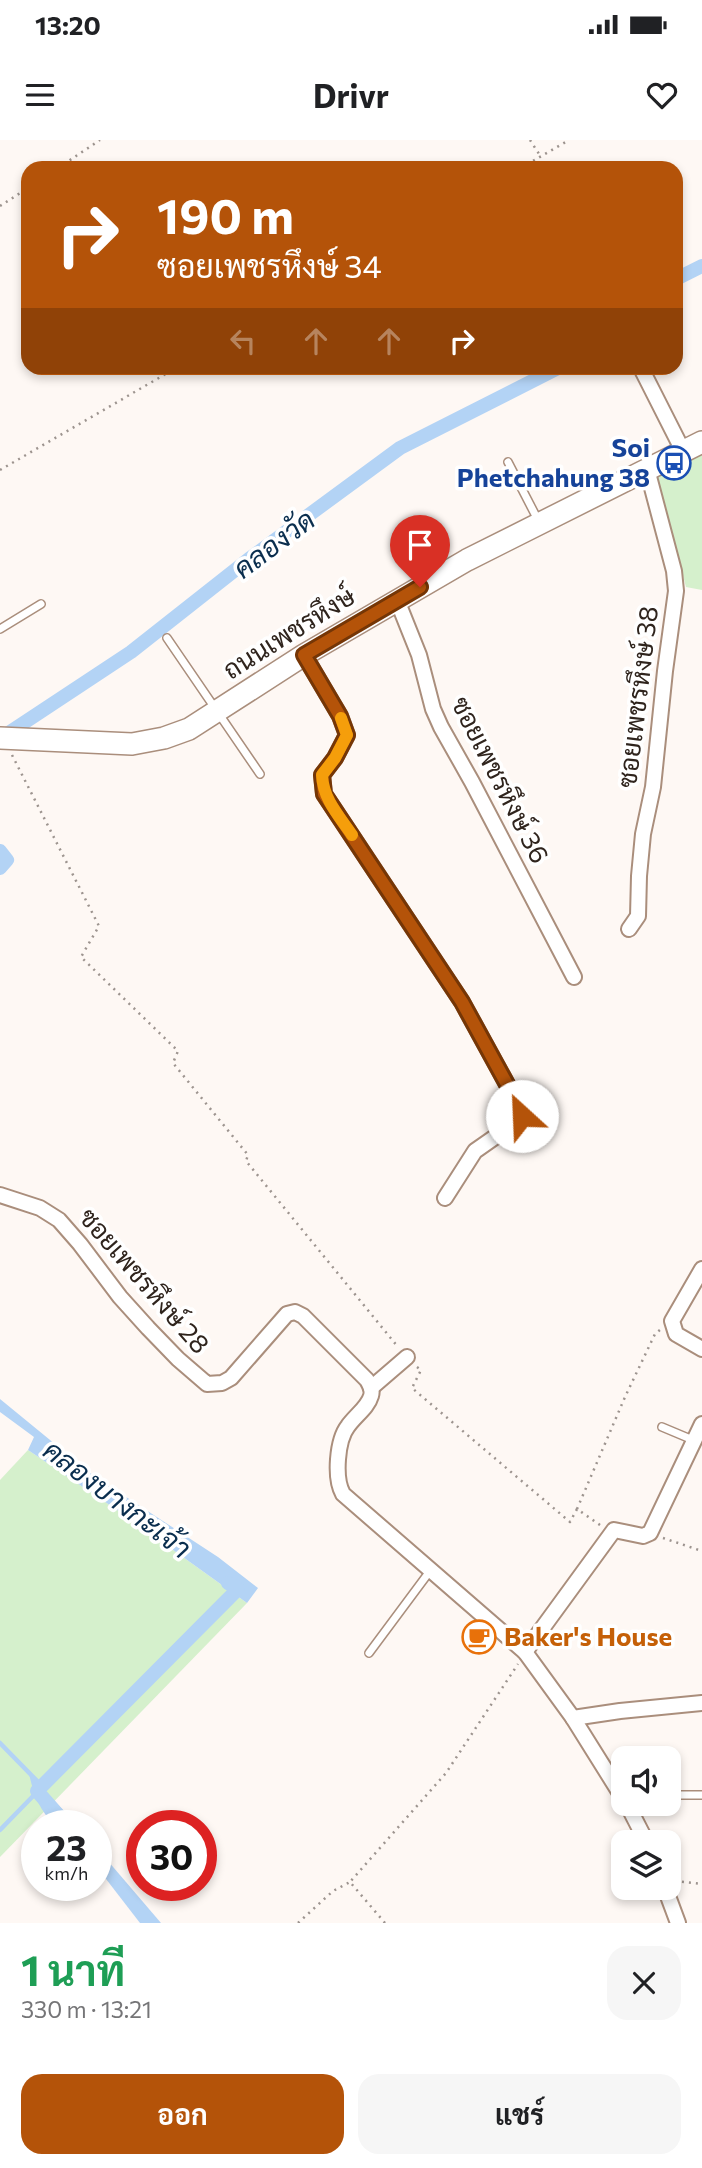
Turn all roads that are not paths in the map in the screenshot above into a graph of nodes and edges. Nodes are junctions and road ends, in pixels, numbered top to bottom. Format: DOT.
graph roads {
  1 [pos="646,375"];
  2 [pos="693,447"];
  3 [pos="508,462"];
  4 [pos="647,469"];
  5 [pos="540,523"];
  6 [pos="397,600"];
  7 [pos="41,604"];
  8 [pos="0,629"];
  9 [pos="167,638"];
  10 [pos="304,655"];
  11 [pos="218,711"];
  12 [pos="2,738"];
  13 [pos="260,774"];
  14 [pos="628,929"];
  15 [pos="574,977"];
  16 [pos="0,1195"];
  17 [pos="445,1198"];
  18 [pos="702,1269"];
  19 [pos="702,1349"];
  20 [pos="407,1357"];
  21 [pos="371,1388"];
  22 [pos="702,1424"];
  23 [pos="662,1427"];
  24 [pos="693,1440"];
  25 [pos="430,1571"];
  26 [pos="526,1652"];
  27 [pos="369,1653"];
  28 [pos="702,1703"];
  29 [pos="573,1718"];
  30 [pos="611,1778"];
  31 [pos="681,1795"];
  32 [pos="702,1795"];
  33 [pos="669,1900"];
  34 [pos="678,1923"];
  1 -- 2 [label="street"];
  2 -- 4 [label="main road, ถนนเพชรหึงษ์"];
  3 -- 5 [label="lane"];
  4 -- 5 [label="main road, ถนนเพชรหึงษ์"];
  4 -- 14 [label="street, ซอยเพชรหึงษ์ 38"];
  5 -- 6 [label="main road, ถนนเพชรหึงษ์"];
  6 -- 10 [label="main road, ถนนเพชรหึงษ์"];
  6 -- 15 [label="street, ซอยเพชรหึงษ์ 36"];
  7 -- 8 [label="lane"];
  9 -- 11 [label="lane"];
  10 -- 11 [label="main road, ถนนเพชรหึงษ์"];
  10 -- 17 [label="street"];
  11 -- 12 [label="main road, ถนนเพชรหึงษ์"];
  11 -- 13 [label="lane"];
  16 -- 21 [label="street, ซอยเพชรหึงษ์ 28"];
  18 -- 19 [label="street"];
  20 -- 21 [label="street"];
  21 -- 25 [label="street"];
  22 -- 24 [label="street"];
  23 -- 24 [label="lane"];
  24 -- 26 [label="street"];
  25 -- 26 [label="street"];
  25 -- 27 [label="lane"];
  26 -- 29 [label="street"];
  28 -- 29 [label="street"];
  29 -- 30 [label="street"];
  31 -- 32 [label="lane"];
  33 -- 34 [label="street"];
}
